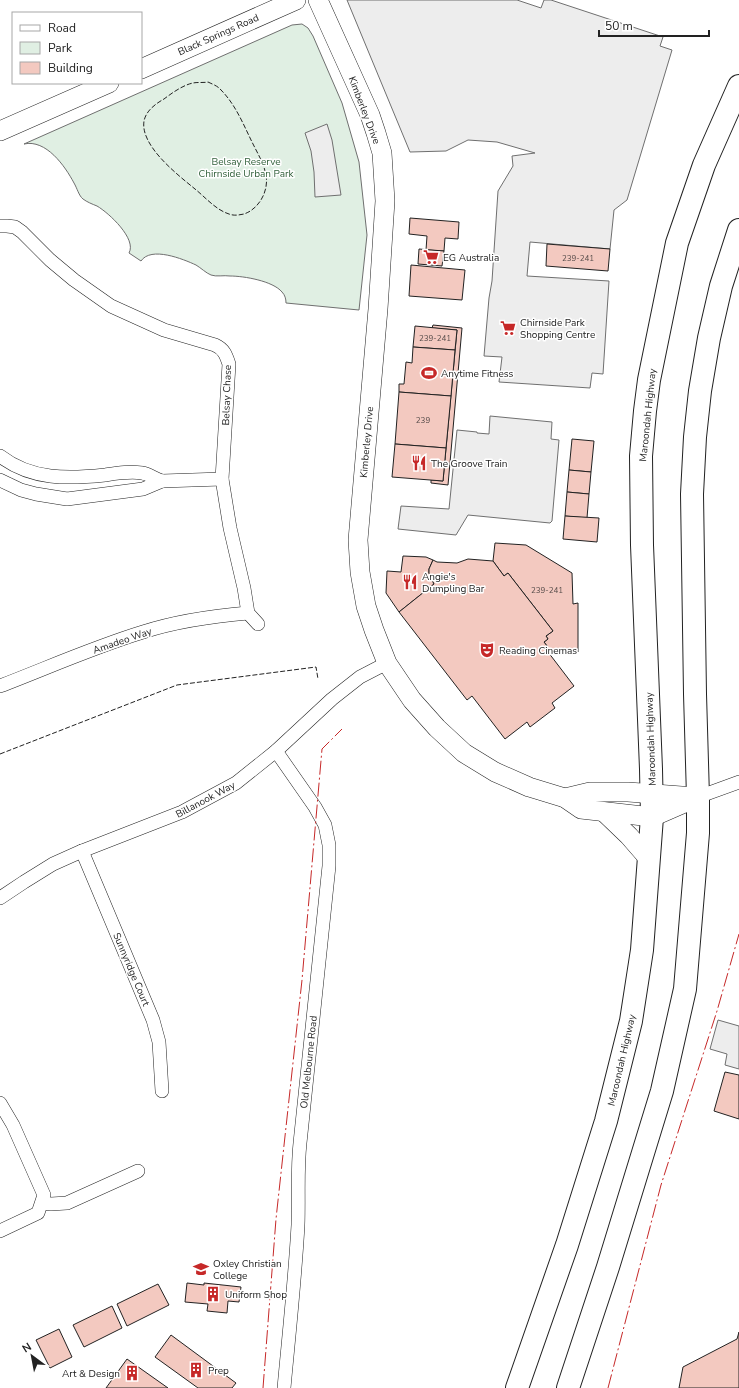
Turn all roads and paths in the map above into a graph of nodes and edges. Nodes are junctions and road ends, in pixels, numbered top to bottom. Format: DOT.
graph roads {
  1 [pos="296,0"];
  2 [pos="318,0"];
  3 [pos="142,69"];
  4 [pos="107,84"];
  5 [pos="739,86"];
  6 [pos="0,131"];
  7 [pos="0,226"];
  8 [pos="739,230"];
  9 [pos="0,456"];
  10 [pos="222,479"];
  11 [pos="0,480"];
  12 [pos="162,481"];
  13 [pos="248,613"];
  14 [pos="258,624"];
  15 [pos="387,663"];
  16 [pos="0,686"];
  17 [pos="276,751"];
  18 [pos="739,782"];
  19 [pos="652,794"];
  20 [pos="698,797"];
  21 [pos="565,798"];
  22 [pos="604,812"];
  23 [pos="652,817"];
  24 [pos="82,851"];
  25 [pos="649,859"];
  26 [pos="0,898"];
  27 [pos="162,1091"];
  28 [pos="0,1102"];
  29 [pos="138,1171"];
  30 [pos="42,1202"];
  31 [pos="0,1231"];
  32 [pos="284,1388"];
  33 [pos="517,1388"];
  34 [pos="568,1388"];
  1 -- 3 [label="main road, Black Springs Road"];
  2 -- 15 [label="main road, Kimberley Drive"];
  4 -- 6 [label="main road"];
  5 -- 19 [label="highway, Maroondah Highway"];
  7 -- 10 [label="street, Belsay Chase"];
  8 -- 20 [label="highway"];
  9 -- 12 [label="street"];
  10 -- 12 [label="street"];
  10 -- 13 [label="street, Belsay Chase"];
  11 -- 12 [label="street"];
  13 -- 14 [label="street"];
  13 -- 16 [label="street, Amadeo Way"];
  15 -- 17 [label="street, Billanook Way"];
  15 -- 21 [label="main road, Kimberley Drive"];
  17 -- 24 [label="street, Billanook Way"];
  17 -- 32 [label="street, Old Melbourne Road"];
  18 -- 20 [label="street"];
  19 -- 20 [label="main road"];
  19 -- 21 [label="main road"];
  19 -- 23 [label="highway, Maroondah Highway"];
  20 -- 23 [label="main road, Kimberley Drive"];
  20 -- 34 [label="highway"];
  21 -- 22 [label="main road, Kimberley Drive"];
  22 -- 23 [label="main road, Kimberley Drive"];
  22 -- 25 [label="main road"];
  23 -- 25 [label="highway, Maroondah Highway"];
  24 -- 26 [label="street, Billanook Way"];
  24 -- 27 [label="street, Sunnyridge Court"];
  25 -- 33 [label="highway, Maroondah Highway"];
  28 -- 30 [label="street"];
  29 -- 30 [label="street"];
  30 -- 31 [label="street"];
}
